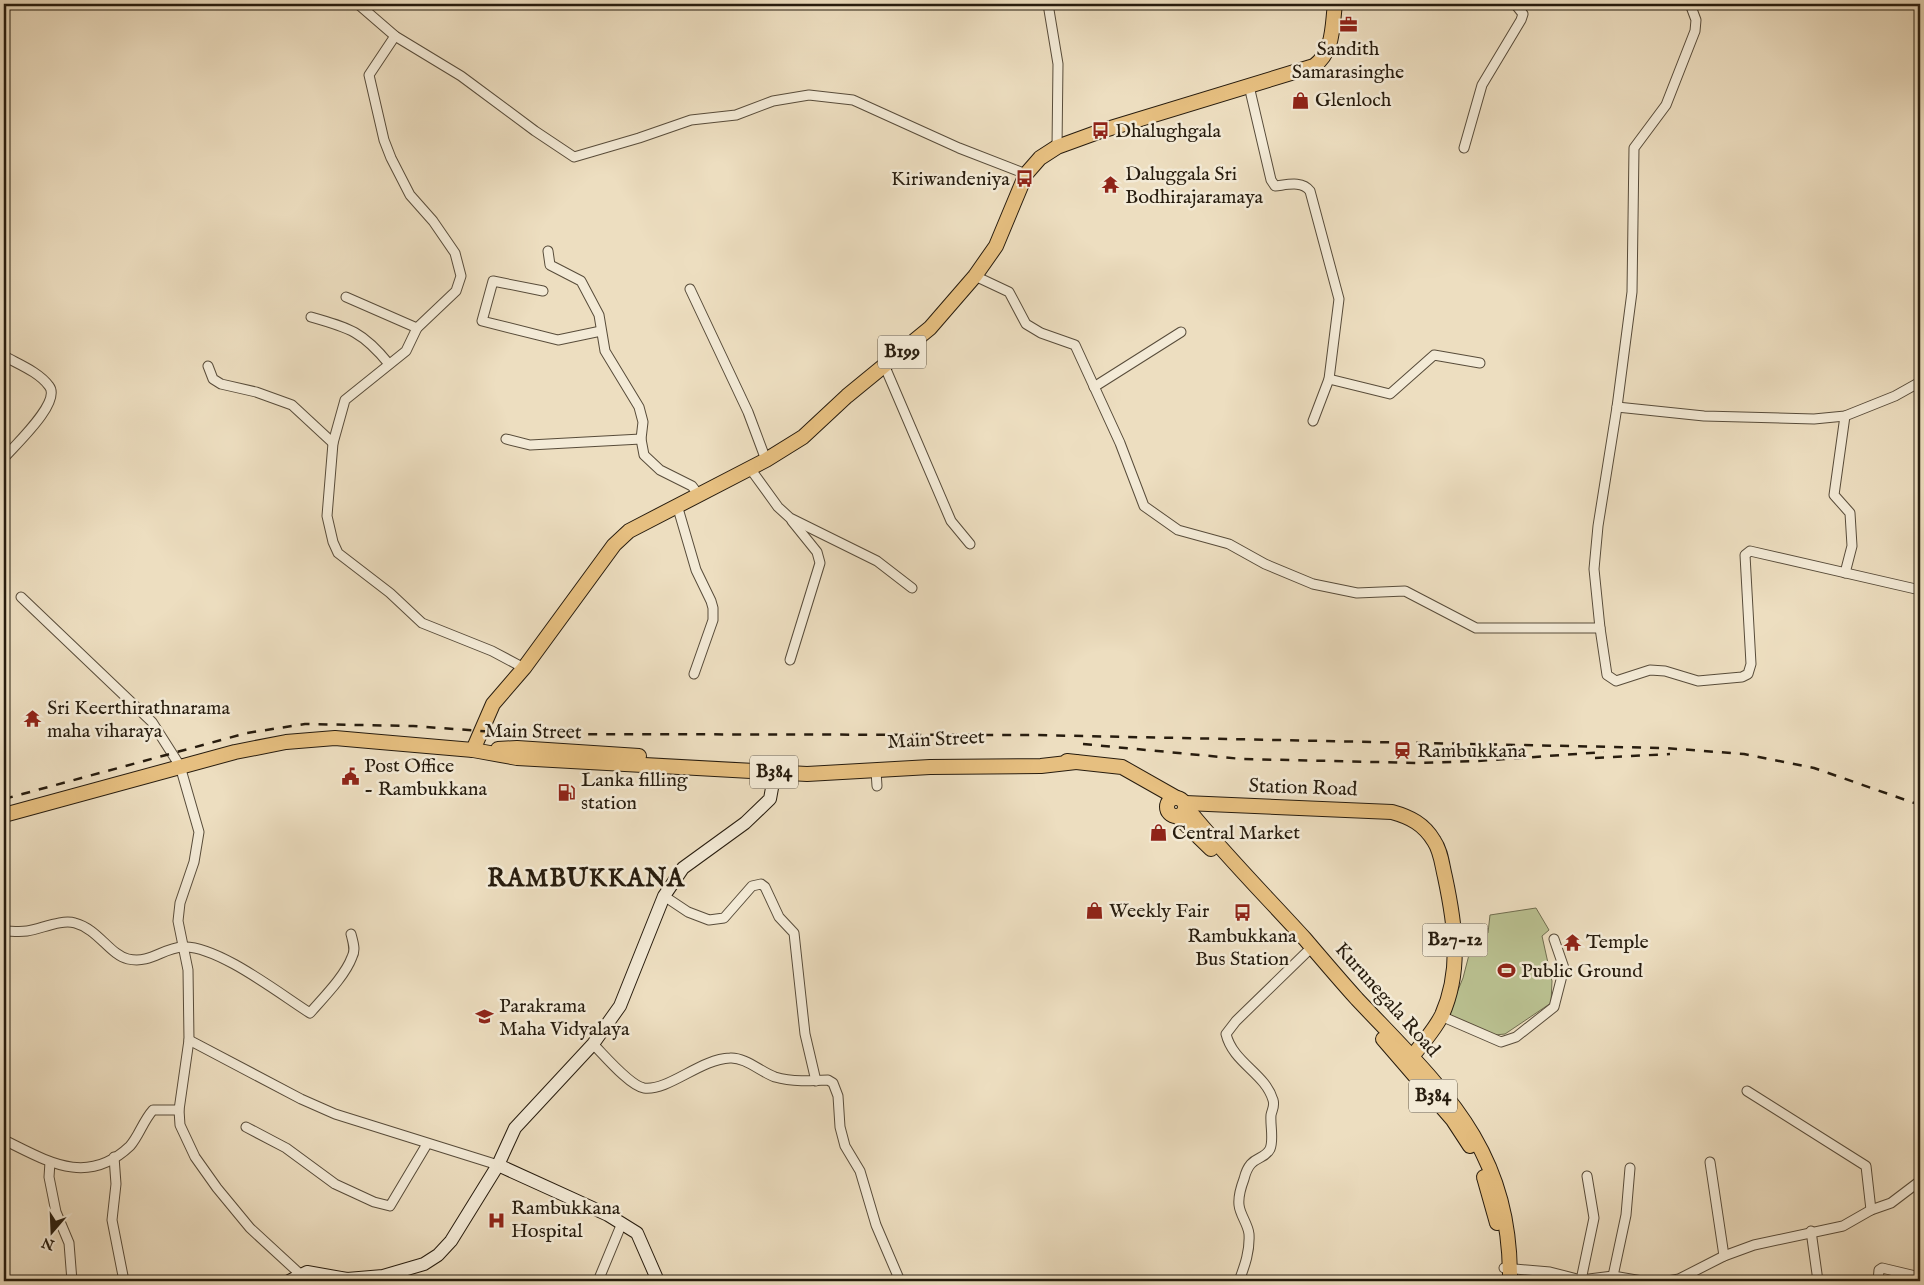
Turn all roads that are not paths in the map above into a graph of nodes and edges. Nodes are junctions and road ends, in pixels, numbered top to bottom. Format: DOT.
graph roads {
  1 [pos="358,4"];
  2 [pos="1048,4"];
  3 [pos="1335,4"];
  4 [pos="1515,4"];
  5 [pos="1690,4"];
  6 [pos="394,36"];
  7 [pos="1249,86"];
  8 [pos="1057,147"];
  9 [pos="1464,148"];
  10 [pos="1026,174"];
  11 [pos="548,251"];
  12 [pos="976,276"];
  13 [pos="690,289"];
  14 [pos="543,291"];
  15 [pos="346,297"];
  16 [pos="311,317"];
  17 [pos="417,328"];
  18 [pos="601,331"];
  19 [pos="1181,332"];
  20 [pos="4,356"];
  21 [pos="389,364"];
  22 [pos="1480,364"];
  23 [pos="208,366"];
  24 [pos="885,366"];
  25 [pos="1329,379"];
  26 [pos="1920,382"];
  27 [pos="1094,387"];
  28 [pos="1617,407"];
  29 [pos="1845,416"];
  30 [pos="1313,421"];
  31 [pos="506,439"];
  32 [pos="641,439"];
  33 [pos="333,443"];
  34 [pos="4,458"];
  35 [pos="766,460"];
  36 [pos="749,468"];
  37 [pos="698,494"];
  38 [pos="677,505"];
  39 [pos="790,518"];
  40 [pos="970,544"];
  41 [pos="1844,573"];
  42 [pos="912,588"];
  43 [pos="1920,590"];
  44 [pos="21,597"];
  45 [pos="1600,628"];
  46 [pos="790,660"];
  47 [pos="524,668"];
  48 [pos="694,674"];
  49 [pos="473,750"];
  50 [pos="1076,762"];
  51 [pos="180,766"];
  52 [pos="776,769"];
  53 [pos="876,771"];
  54 [pos="877,786"];
  55 [pos="1178,806"];
  56 [pos="4,815"];
  57 [pos="664,896"];
  58 [pos="4,931"];
  59 [pos="352,934"];
  60 [pos="1554,939"];
  61 [pos="1306,945"];
  62 [pos="184,947"];
  63 [pos="1441,1016"];
  64 [pos="189,1040"];
  65 [pos="593,1044"];
  66 [pos="1409,1060"];
  67 [pos="816,1080"];
  68 [pos="1747,1091"];
  69 [pos="179,1110"];
  70 [pos="246,1127"];
  71 [pos="4,1140"];
  72 [pos="426,1144"];
  73 [pos="114,1157"];
  74 [pos="50,1162"];
  75 [pos="1710,1162"];
  76 [pos="498,1164"];
  77 [pos="1630,1168"];
  78 [pos="1587,1176"];
  79 [pos="1920,1181"];
  80 [pos="1871,1210"];
  81 [pos="622,1223"];
  82 [pos="1811,1231"];
  83 [pos="1724,1256"];
  84 [pos="300,1274"];
  85 [pos="1507,1275"];
  86 [pos="1613,1276"];
  87 [pos="1920,1277"];
  88 [pos="1581,1280"];
  89 [pos="72,1281"];
  90 [pos="124,1281"];
  91 [pos="289,1281"];
  92 [pos="598,1281"];
  93 [pos="658,1281"];
  94 [pos="900,1281"];
  95 [pos="1239,1281"];
  96 [pos="1642,1281"];
  97 [pos="1668,1281"];
  98 [pos="1818,1281"];
  99 [pos="1878,1281"];
  1 -- 6 [label="street"];
  2 -- 8 [label="street"];
  3 -- 7 [label="main road, B199"];
  4 -- 9 [label="street"];
  5 -- 28 [label="street"];
  6 -- 10 [label="street"];
  6 -- 17 [label="street"];
  7 -- 8 [label="main road, B199"];
  7 -- 25 [label="street"];
  8 -- 10 [label="main road, B199"];
  10 -- 12 [label="main road, B199"];
  11 -- 18 [label="street"];
  12 -- 24 [label="main road, B199"];
  12 -- 27 [label="street"];
  13 -- 35 [label="street"];
  14 -- 18 [label="street"];
  15 -- 17 [label="street"];
  16 -- 21 [label="street"];
  17 -- 21 [label="street"];
  18 -- 32 [label="street"];
  19 -- 27 [label="street"];
  20 -- 34 [label="street"];
  21 -- 33 [label="street"];
  22 -- 25 [label="street"];
  23 -- 33 [label="street"];
  24 -- 35 [label="main road, B199"];
  24 -- 40 [label="street"];
  25 -- 30 [label="street"];
  26 -- 29 [label="street"];
  27 -- 45 [label="street"];
  28 -- 29 [label="street"];
  28 -- 45 [label="street"];
  29 -- 41 [label="street"];
  31 -- 32 [label="street"];
  32 -- 37 [label="street"];
  33 -- 47 [label="street"];
  35 -- 36 [label="main road, B199"];
  36 -- 37 [label="main road, B199"];
  36 -- 39 [label="street"];
  37 -- 38 [label="main road, B199"];
  38 -- 47 [label="main road, B199"];
  38 -- 48 [label="street"];
  39 -- 42 [label="street"];
  39 -- 46 [label="street"];
  41 -- 43 [label="street"];
  41 -- 45 [label="street"];
  44 -- 51 [label="street"];
  47 -- 49 [label="main road, B199"];
  49 -- 51 [label="main road, Main Street"];
  49 -- 52 [label="main road, Main Street / B384"];
  50 -- 52 [label="main road, Main Street / B384"];
  50 -- 53 [label="main road, Main Street / B384"];
  50 -- 55 [label="main road, Main Street / B384"];
  51 -- 56 [label="main road, Main Street"];
  51 -- 62 [label="street"];
  52 -- 53 [label="main road, Main Street / B384"];
  52 -- 57 [label="street"];
  53 -- 54 [label="street"];
  55 -- 61 [label="main road, Main Street / B384"];
  55 -- 63 [label="main road, Station Road / B27-12"];
  57 -- 65 [label="street"];
  57 -- 67 [label="street"];
  58 -- 62 [label="street"];
  59 -- 62 [label="street"];
  60 -- 63 [label="street"];
  61 -- 66 [label="main road, Kurunegala Road / B384"];
  61 -- 95 [label="street"];
  62 -- 64 [label="street"];
  63 -- 66 [label="main road, B27-12"];
  64 -- 69 [label="street"];
  64 -- 72 [label="street"];
  65 -- 67 [label="street"];
  65 -- 76 [label="street"];
  66 -- 85 [label="main road, Kurunegala Road / B384"];
  67 -- 94 [label="street"];
  68 -- 80 [label="street"];
  69 -- 73 [label="street"];
  69 -- 84 [label="street"];
  70 -- 72 [label="street"];
  71 -- 74 [label="street"];
  72 -- 76 [label="street"];
  73 -- 74 [label="street"];
  73 -- 90 [label="street"];
  74 -- 89 [label="street"];
  75 -- 83 [label="street"];
  76 -- 81 [label="street"];
  76 -- 84 [label="street"];
  77 -- 86 [label="street"];
  78 -- 88 [label="street"];
  79 -- 80 [label="street"];
  80 -- 82 [label="street"];
  81 -- 92 [label="street"];
  81 -- 93 [label="street"];
  82 -- 83 [label="street"];
  82 -- 98 [label="street"];
  83 -- 97 [label="street"];
  84 -- 91 [label="street"];
  85 -- 88 [label="street"];
  86 -- 88 [label="street"];
  86 -- 96 [label="street"];
  87 -- 99 [label="street"];
}
